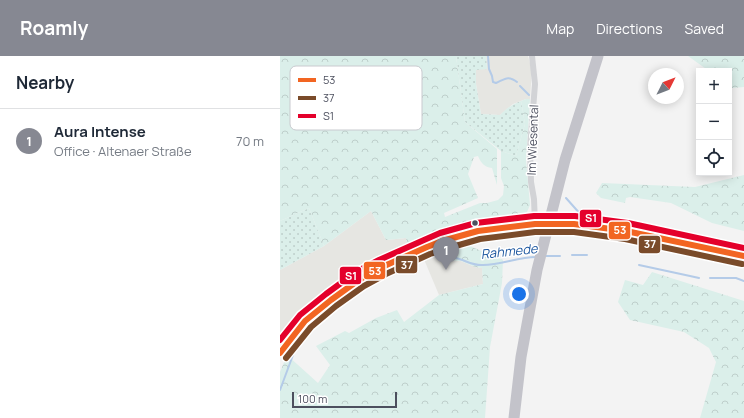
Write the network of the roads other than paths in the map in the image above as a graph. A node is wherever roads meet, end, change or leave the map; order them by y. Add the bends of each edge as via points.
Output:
1 (532, 56) edge
2 (591, 56) edge
3 (598, 56) edge
4 (535, 224) junction
5 (744, 256) edge
6 (280, 353) edge
7 (509, 418) edge
8 (514, 418) edge

1 - 4 street, Im Wiesental via 535,84 530,148
2 - 7 highway via 559,159 533,266
3 - 8 highway via 565,160 537,270
4 - 5 main road via 574,224 619,230
4 - 6 main road via 478,231 442,240 382,267 354,283 305,321

